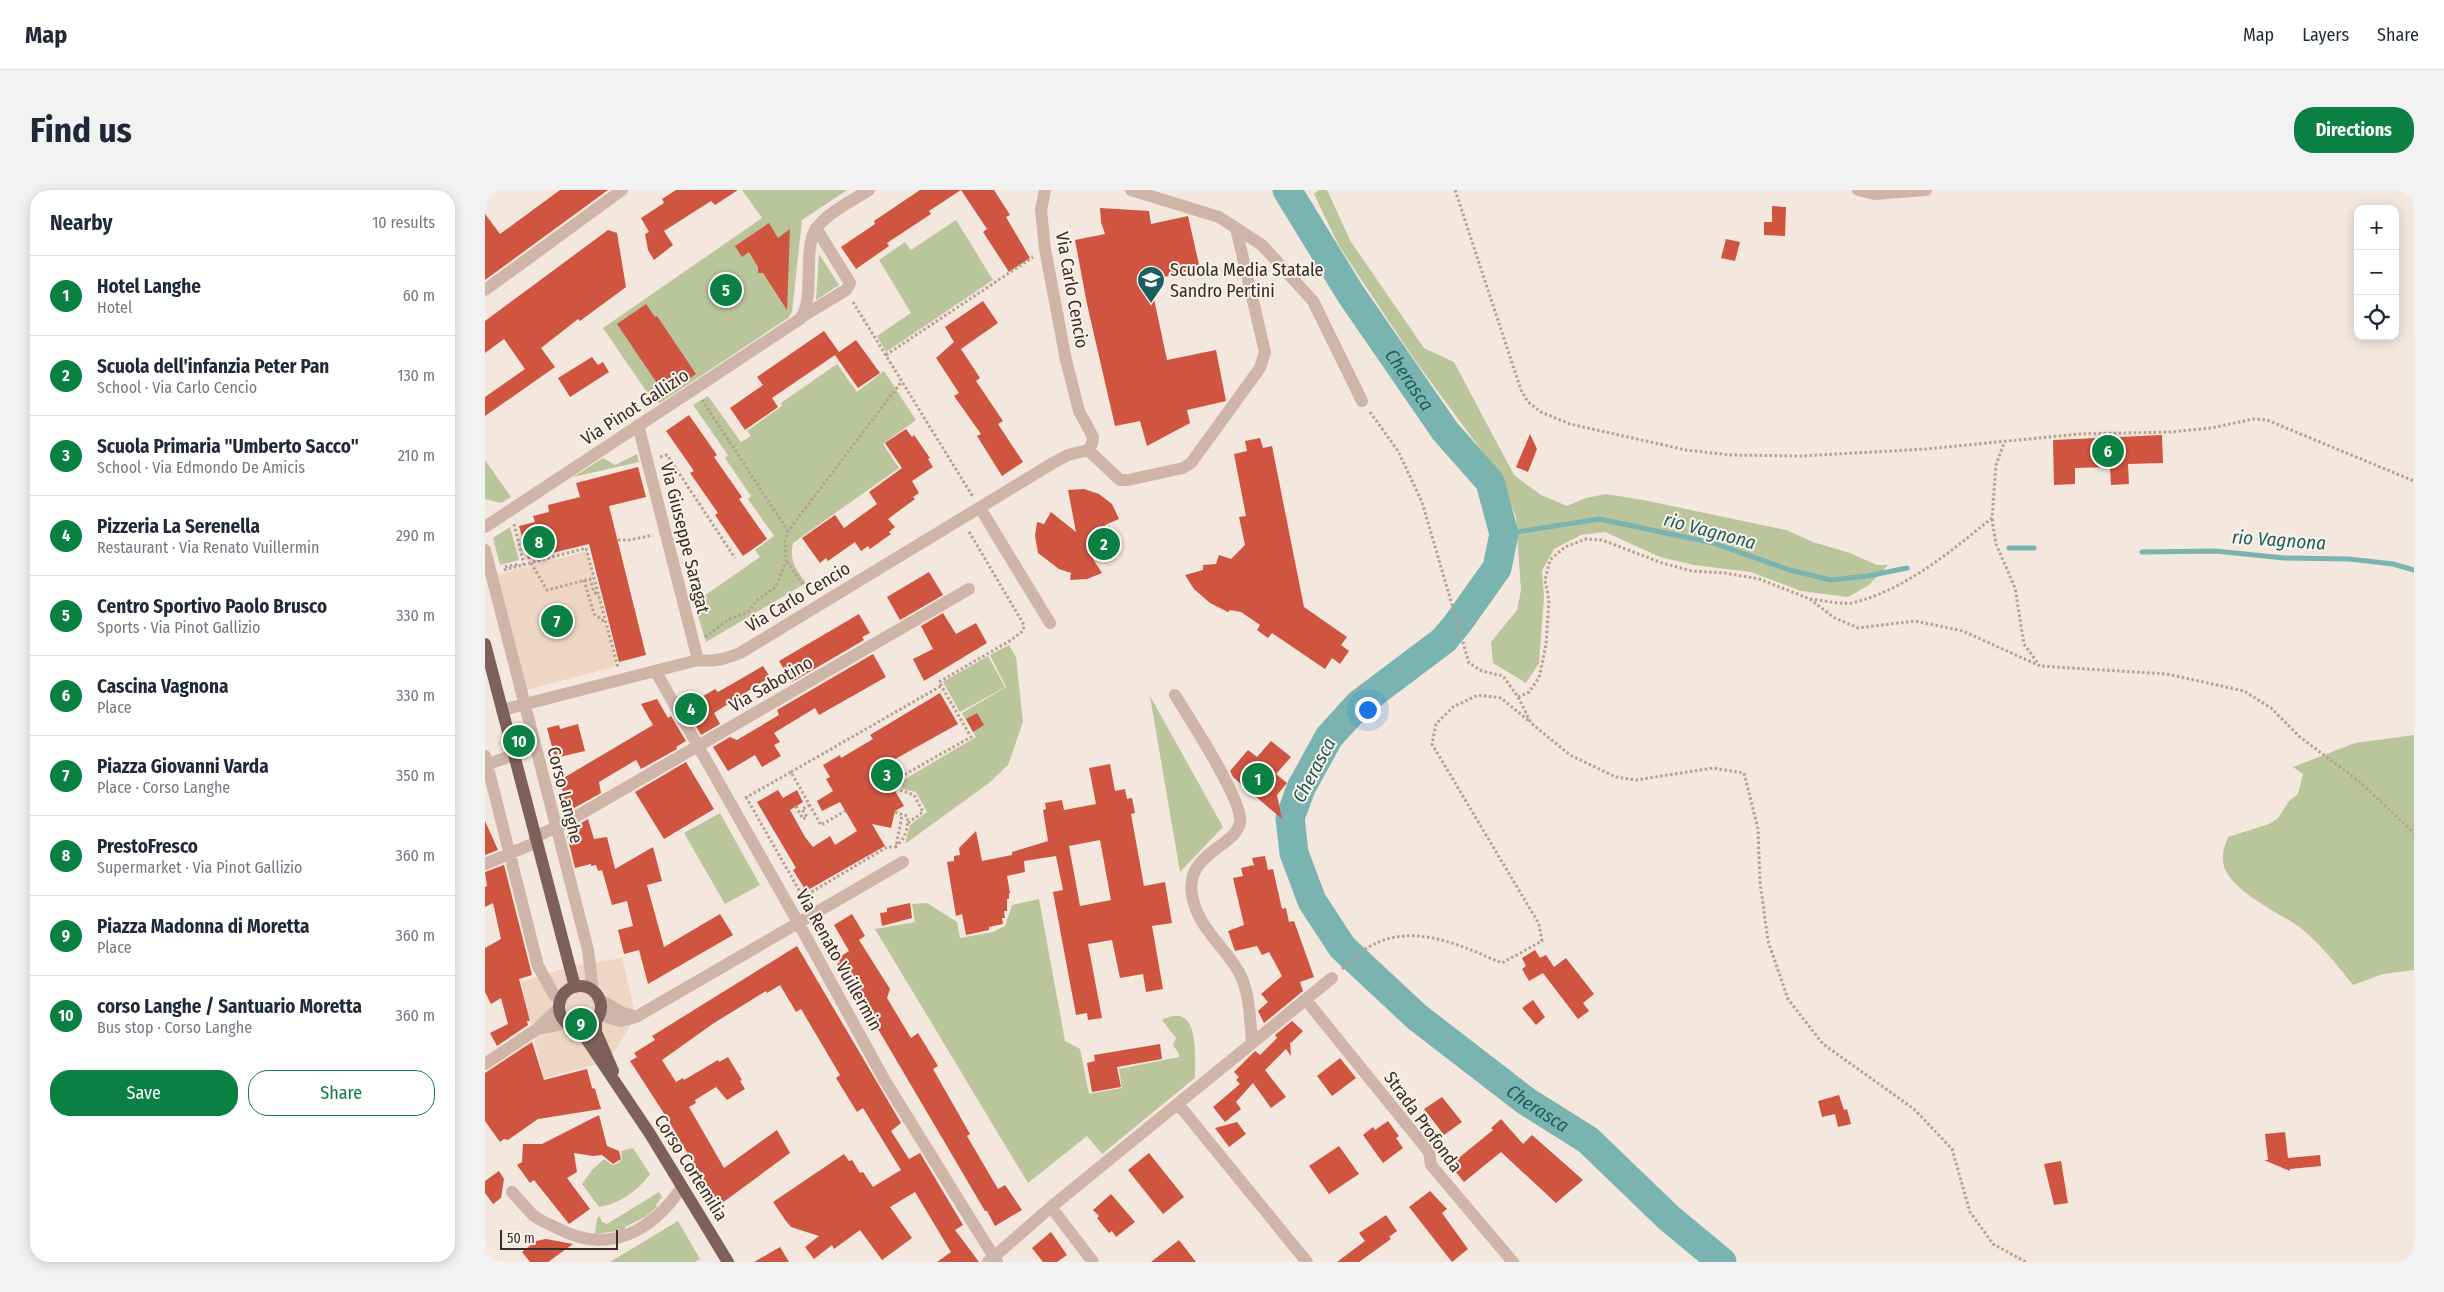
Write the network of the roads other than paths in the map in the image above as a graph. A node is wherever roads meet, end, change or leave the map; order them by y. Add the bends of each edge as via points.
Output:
1 (622, 190) edge
2 (869, 190) edge
3 (1045, 190) edge
4 (1131, 190) edge
5 (1858, 190) edge
6 (1926, 190) edge
7 (816, 228) junction
8 (1236, 228) junction
9 (485, 290) edge
10 (803, 316) junction
11 (1362, 401) road end
12 (639, 425) junction
13 (1088, 450) junction
14 (980, 508) junction
15 (485, 527) edge
16 (485, 550) edge
17 (969, 589) dead end
18 (1050, 623) dead end
19 (485, 644) edge
20 (698, 660) junction
21 (656, 672) junction
22 (1175, 695) dead end
23 (524, 703) junction
24 (502, 710) junction
25 (698, 747) junction
26 (514, 755) junction
27 (486, 762) edge
28 (555, 828) junction
29 (536, 840) junction
30 (510, 853) junction
31 (903, 862) dead end
32 (485, 864) edge
33 (799, 924) junction
34 (1332, 978) road end
35 (575, 987) junction
36 (595, 995) junction
37 (1306, 1000) junction
38 (560, 1003) junction
39 (635, 1017) junction
40 (597, 1018) junction
41 (567, 1024) junction
42 (579, 1028) junction
43 (537, 1029) junction
44 (1252, 1043) junction
45 (485, 1064) edge
46 (624, 1093) junction
47 (1178, 1104) junction
48 (682, 1187) junction
49 (512, 1192) dead end
50 (1051, 1207) junction
51 (993, 1260) edge
52 (728, 1262) edge
53 (1093, 1262) edge
54 (1307, 1262) edge
55 (1513, 1262) edge

1 - 9 street
2 - 7 street
3 - 13 street, Via Carlo Cencio via 1041,210 1045,249 1079,411 1093,437 1093,444
4 - 8 street via 1219,217
5 - 6 street via 1874,194
7 - 10 street via 812,235
7 - 10 street, Via Pinot Gallizio via 850,283 847,290
8 - 11 street via 1262,245 1313,301
8 - 13 street via 1265,352 1255,374 1191,463 1183,468 1120,480
10 - 12 street, Via Pinot Gallizio
12 - 15 street, Via Pinot Gallizio
12 - 20 street, Via Giuseppe Saragat
13 - 14 street, Via Carlo Cencio via 1068,455
14 - 18 street
14 - 20 street, Via Carlo Cencio via 740,653 713,662
16 - 23 street, Corso Langhe
17 - 25 street, Via Sabotino
19 - 24 main road
20 - 21 street, Via Carlo Cencio
21 - 23 street, Via Carlo Cencio
21 - 25 street, Via Renato Vuillermin
22 - 44 street via 1231,790 1240,816 1236,830 1200,863 1191,887 1201,920 1241,976
23 - 24 street, Via Carlo Cencio
23 - 28 street, Corso Langhe
24 - 26 main road
25 - 28 street, Via Sabotino
25 - 33 street, Via Renato Vuillermin
26 - 27 street
26 - 29 main road
27 - 30 street
28 - 29 street, Via Sabotino
28 - 36 street, Corso Langhe via 588,950
29 - 30 street, Via Sabotino
29 - 35 main road
30 - 32 street, Via Sabotino
30 - 38 street via 538,966
31 - 33 street
33 - 39 street
33 - 51 street, Via Renato Vuillermin via 885,1082
34 - 37 street
35 - 36 main road via 587,988
35 - 38 main road via 564,994
36 - 39 street via 623,1014
36 - 40 main road
37 - 44 street
37 - 55 street, Strada Profonda via 1429,1152 1431,1165
38 - 41 main road via 562,1019
38 - 43 street
39 - 40 street via 621,1021
40 - 42 main road
40 - 46 main road, Corso Cortemilia via 596,1032
41 - 42 main road
41 - 43 street
42 - 46 main road, Corso Cortemilia
43 - 45 street
44 - 47 street
46 - 48 main road, Corso Cortemilia
47 - 50 street
47 - 54 street
48 - 49 street via 667,1208 646,1226 619,1238 594,1240 567,1234 535,1216
48 - 52 main road, Corso Cortemilia
50 - 51 street
50 - 53 street

